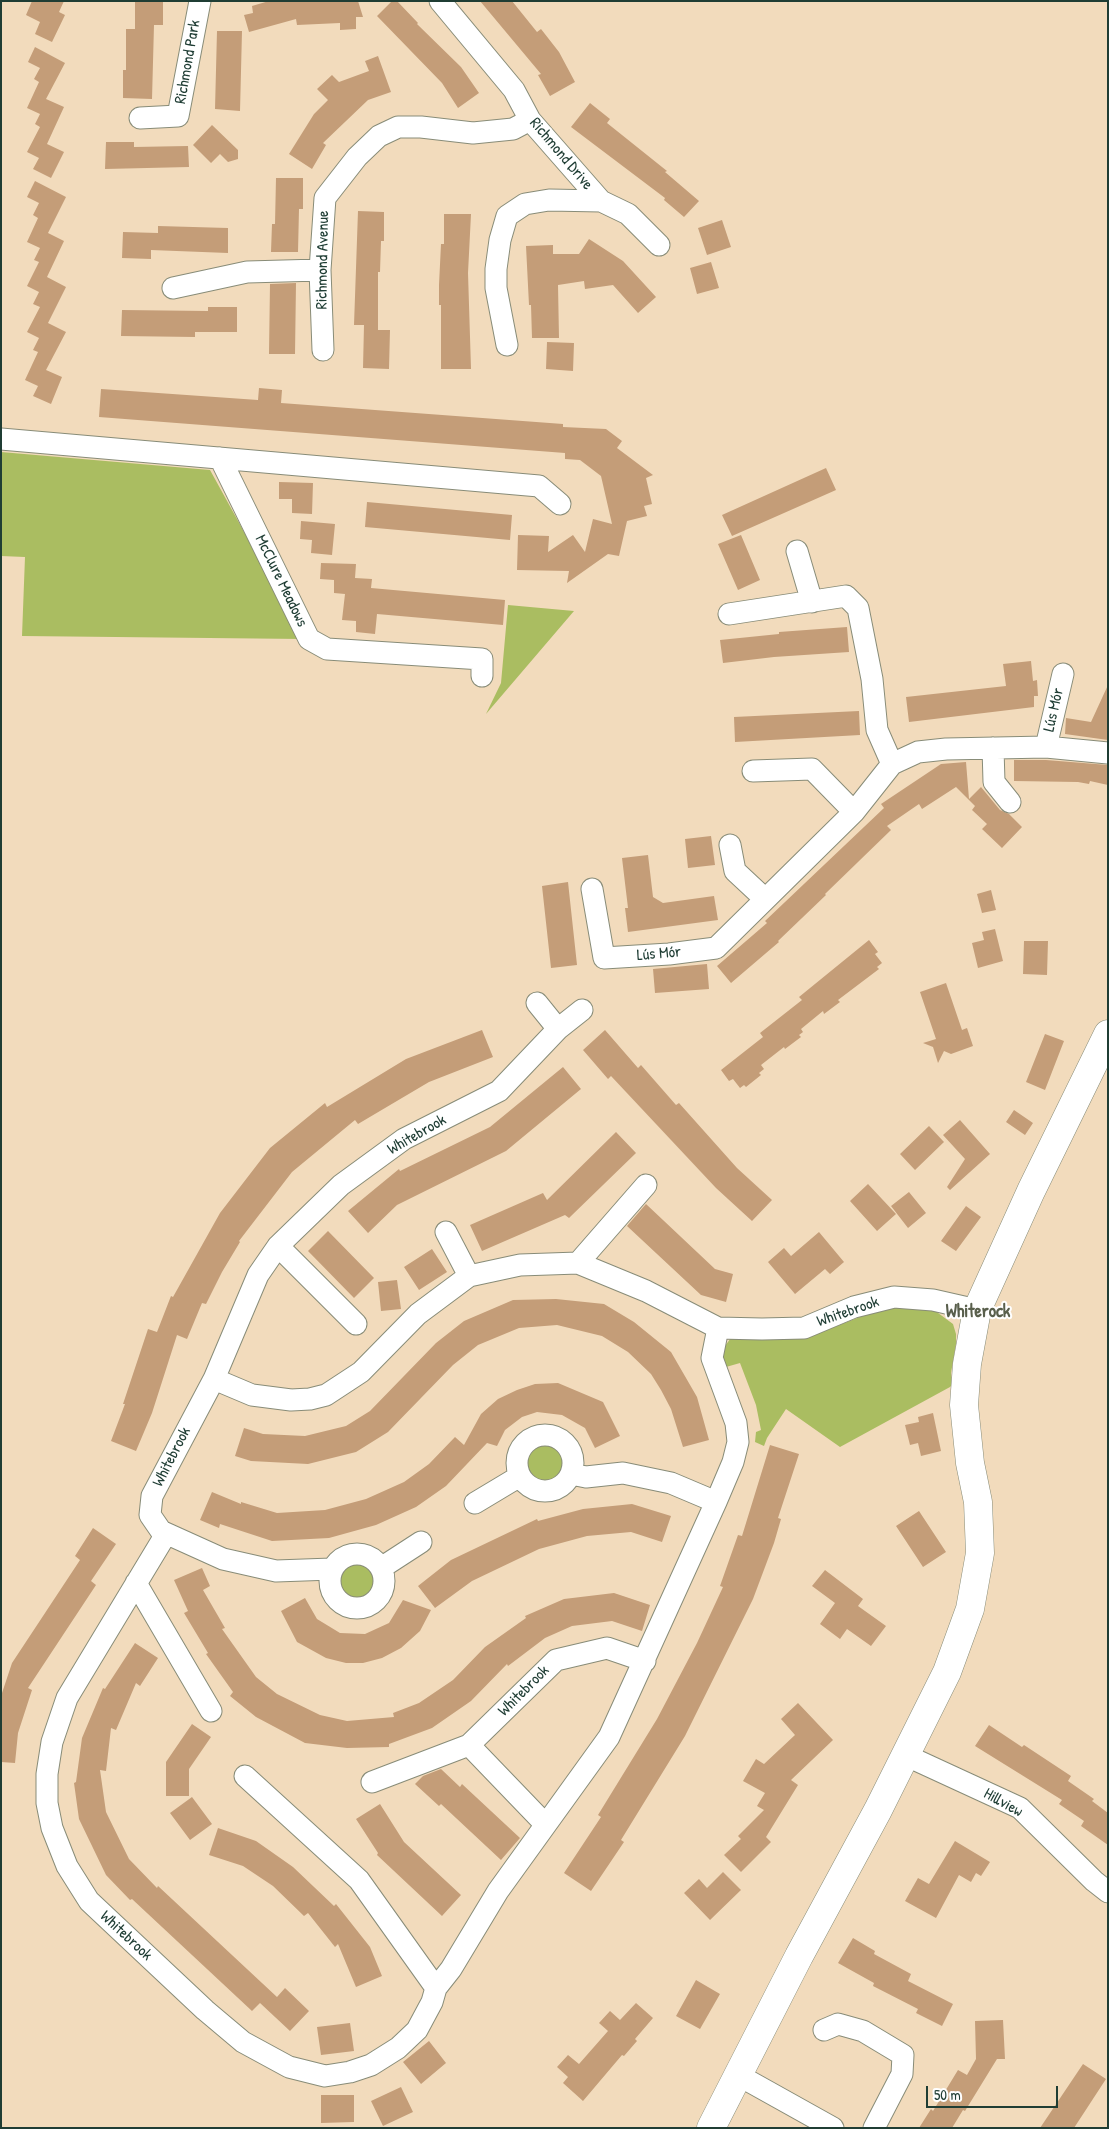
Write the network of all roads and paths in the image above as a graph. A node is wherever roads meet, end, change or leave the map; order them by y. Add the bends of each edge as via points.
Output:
1 (200, 1) edge
2 (440, 1) edge
3 (140, 118) dead end
4 (530, 120) junction
5 (601, 201) junction
6 (659, 246) dead end
7 (320, 270) junction
8 (173, 288) dead end
9 (507, 345) dead end
10 (323, 350) dead end
11 (1, 439) edge
12 (220, 458) junction
13 (560, 504) dead end
14 (797, 551) dead end
15 (812, 602) junction
16 (729, 614) dead end
17 (1063, 674) dead end
18 (482, 676) dead end
19 (1046, 747) junction
20 (993, 748) junction
21 (1108, 753) edge
22 (892, 764) junction
23 (753, 770) dead end
24 (1010, 802) dead end
25 (854, 812) junction
26 (730, 845) dead end
27 (592, 889) dead end
28 (765, 899) junction
29 (537, 1003) dead end
30 (582, 1010) dead end
31 (558, 1029) junction
32 (1108, 1034) edge
33 (646, 1185) dead end
34 (446, 1232) dead end
35 (278, 1246) junction
36 (578, 1263) junction
37 (469, 1276) junction
38 (977, 1310) junction
39 (356, 1324) dead end
40 (718, 1328) junction
41 (214, 1379) junction
42 (571, 1474) junction
43 (520, 1476) junction
44 (716, 1502) junction
45 (475, 1503) dead end
46 (166, 1534) junction
47 (421, 1542) dead end
48 (381, 1568) junction
49 (332, 1569) junction
50 (136, 1583) junction
51 (645, 1661) junction
52 (211, 1711) dead end
53 (469, 1745) junction
54 (905, 1755) junction
55 (246, 1776) dead end
56 (372, 1782) dead end
57 (545, 1824) junction
58 (1108, 1892) edge
59 (436, 1988) junction
60 (824, 2030) dead end
61 (738, 2075) junction
62 (711, 2128) edge
63 (832, 2128) edge
64 (874, 2128) edge

1 - 3 street, Richmond Park via 178,116
2 - 4 street, Richmond Drive via 514,90
4 - 5 street, Richmond Drive
4 - 7 street, Richmond Avenue via 513,129 473,133 421,126 398,127 379,136 357,157 325,198
5 - 6 street, Richmond Drive via 628,214
5 - 9 street via 549,200 525,204 507,216 500,240 496,288
7 - 8 street via 247,272
7 - 10 street, Richmond Avenue
11 - 12 street
12 - 13 street via 539,486
12 - 18 street, McClure Meadows via 309,638 326,649 482,659
14 - 15 street
15 - 16 street
15 - 22 street via 846,596 858,608 878,730
17 - 19 street, Lús Mór
19 - 20 street, Lús Mór
19 - 21 street, Lús Mór
20 - 22 street, Lús Mór via 918,752
20 - 24 street via 994,782
22 - 25 street, Lús Mór
23 - 25 street via 812,769
25 - 28 street, Lús Mór
26 - 28 street via 735,872
27 - 28 street, Lús Mór via 604,958 716,948
29 - 31 street
30 - 31 street, Whitebrook
31 - 35 street, Whitebrook via 499,1091 404,1139 341,1185
32 - 38 street
33 - 36 street
34 - 37 street
35 - 39 street
35 - 41 street, Whitebrook via 258,1275
36 - 37 street, Whitebrook via 520,1265
36 - 40 street, Whitebrook via 646,1291
37 - 41 street, Whitebrook via 418,1314 361,1372 326,1395 291,1400 252,1395
38 - 40 street, Whitebrook via 933,1300 894,1297 854,1307 804,1328
38 - 54 street via 967,1364 964,1405 978,1502 980,1553 970,1609 947,1672
40 - 44 street, Whitebrook via 712,1358 736,1422 738,1442
41 - 46 street, Whitebrook via 152,1496 150,1515 161,1532
42 - 43 street via 559,1487 550,1491 533,1488
42 - 43 street via 572,1456 568,1447 553,1436 544,1435 526,1442 520,1449 517,1467
42 - 44 street via 586,1477 623,1473 671,1484
43 - 45 street
44 - 51 street, Whitebrook
46 - 49 street, Whitebrook via 223,1559 276,1571
46 - 50 street, Whitebrook
47 - 48 street
48 - 49 street via 369,1556 352,1554 336,1562
48 - 49 street via 384,1586 380,1594 374,1602 357,1608 340,1602 334,1596 329,1578
50 - 52 street
50 - 59 street, Whitebrook via 67,1698 52,1742 47,1774 47,1803 52,1828 67,1866 89,1901 243,2042 289,2067 325,2076 371,2065 398,2048 417,2030
51 - 53 street, Whitebrook via 607,1648 556,1660
51 - 57 street, Whitebrook via 609,1737
53 - 56 street, Whitebrook
53 - 57 street
54 - 58 street, Hillview via 1020,1808
54 - 61 street
55 - 59 street via 359,1880
57 - 59 street, Whitebrook
60 - 64 street via 838,2024 864,2031 903,2055 902,2074
61 - 62 street
61 - 63 street

